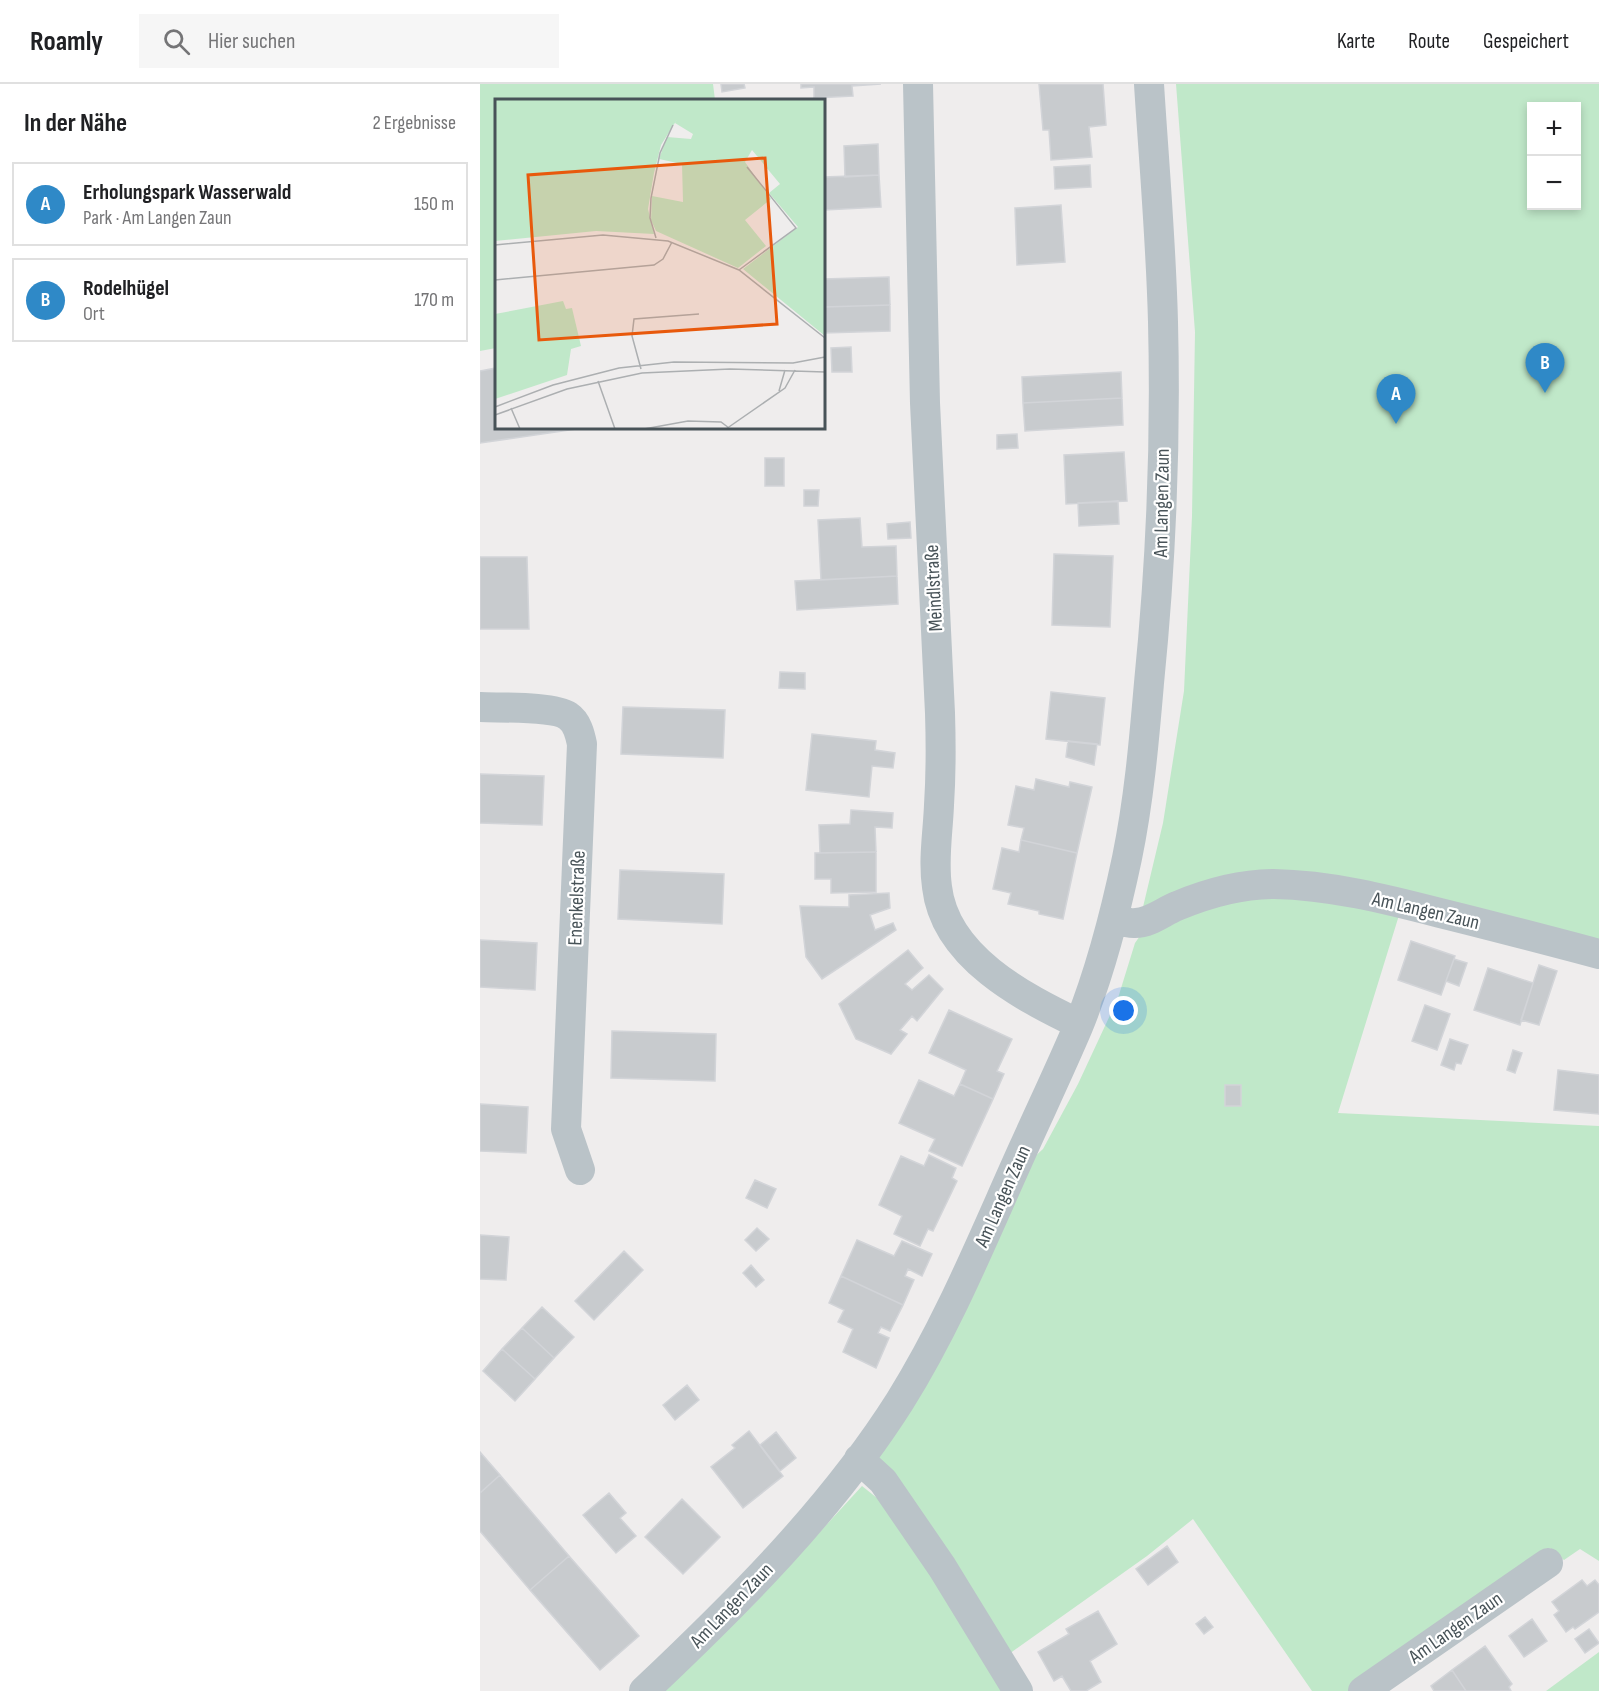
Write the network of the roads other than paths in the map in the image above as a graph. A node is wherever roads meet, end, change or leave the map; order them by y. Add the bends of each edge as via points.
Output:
1 (918, 84) edge
2 (1149, 84) edge
3 (480, 707) edge
4 (1113, 918) junction
5 (1599, 954) edge
6 (1079, 1024) junction
7 (580, 1170) dead end
8 (867, 1466) junction
9 (1548, 1563) dead end
10 (644, 1691) edge
11 (1018, 1691) edge
12 (1363, 1691) edge

1 - 6 street, Meindlstraße via 926,426 940,713 937,888 953,931 971,954 1017,991
2 - 4 street, Am Langen Zaun via 1163,322 1160,558 1140,774
3 - 7 street, Enenkelstraße via 555,711 568,716 579,728 582,744 566,1129
4 - 5 street, Am Langen Zaun via 1133,924 1144,922 1184,903 1232,888 1300,886 1394,902
4 - 6 street, Am Langen Zaun
6 - 8 street, Am Langen Zaun via 938,1333
8 - 10 street, Am Langen Zaun
8 - 11 street via 942,1567
9 - 12 street, Am Langen Zaun

